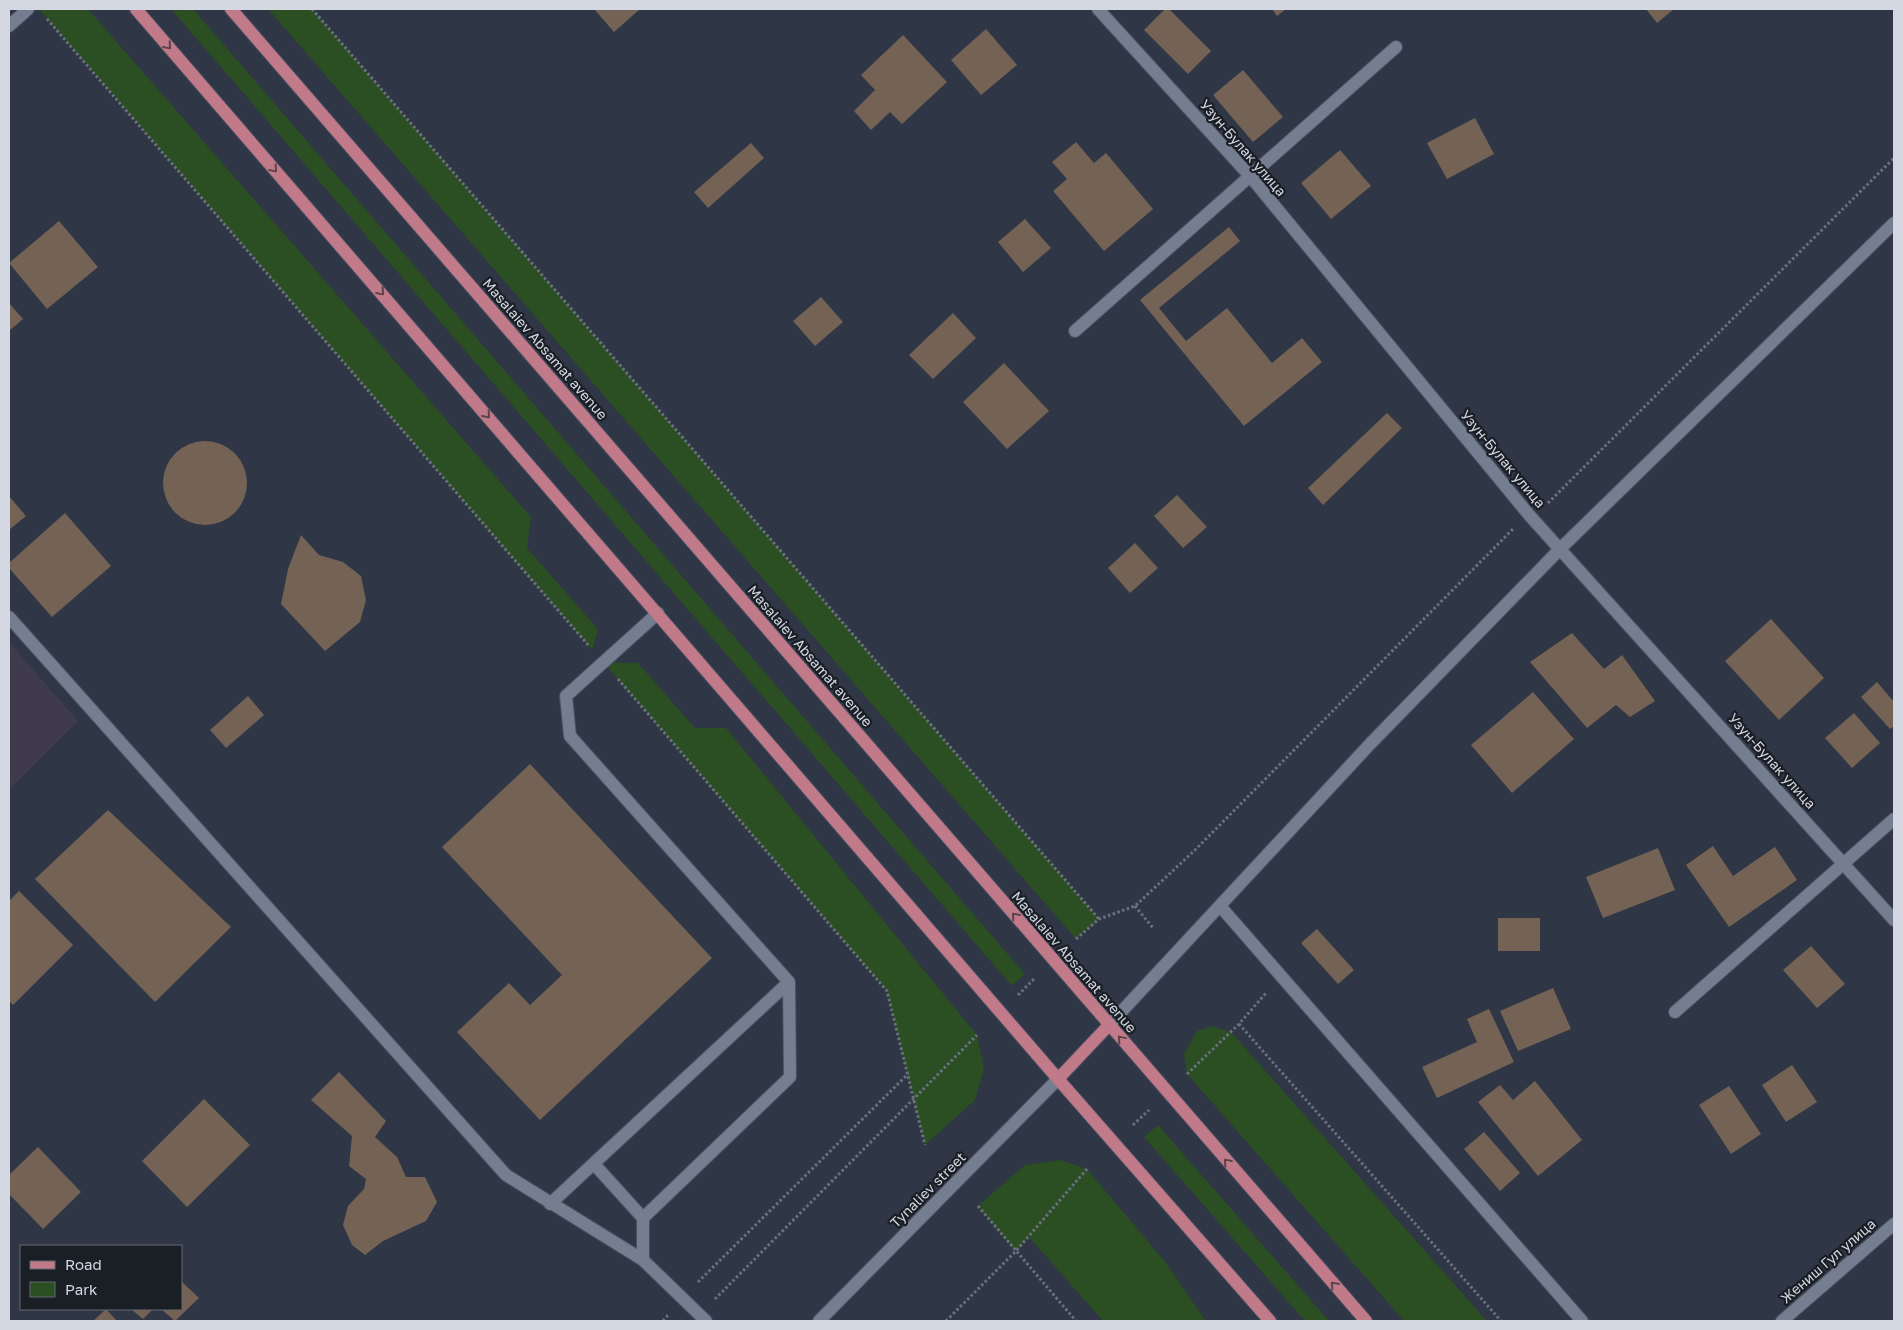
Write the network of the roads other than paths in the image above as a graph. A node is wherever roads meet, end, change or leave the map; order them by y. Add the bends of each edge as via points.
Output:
1 (28, 9) edge
2 (136, 9) edge
3 (231, 9) edge
4 (1098, 9) edge
5 (9, 26) edge
6 (1396, 47) dead end
7 (1250, 176) junction
8 (1894, 223) edge
9 (1075, 330) dead end
10 (1561, 548) junction
11 (658, 613) junction
12 (9, 617) edge
13 (1894, 818) edge
14 (1844, 864) junction
15 (1220, 906) junction
16 (1894, 920) edge
17 (788, 982) junction
18 (1675, 1012) dead end
19 (1109, 1024) junction
20 (1058, 1079) junction
21 (594, 1164) junction
22 (550, 1204) junction
23 (643, 1218) junction
24 (1894, 1224) edge
25 (643, 1260) junction
26 (703, 1318) edge
27 (819, 1321) edge
28 (1270, 1321) edge
29 (1366, 1321) edge
30 (1582, 1321) edge
31 (1782, 1321) edge

1 - 5 street
2 -> 11 main road
19 -> 3 main road, Masalaiev Absamat avenue
4 - 7 street, Узун-Булак улица
6 - 7 street
7 - 9 street
7 - 10 street, Узун-Булак улица via 1530,516
8 - 10 street
10 - 14 street, Узун-Булак улица
10 - 15 street via 1370,742
11 - 17 street via 566,696 570,736
11 - 20 main road
12 - 22 street via 506,1175
13 - 14 street
14 - 16 street, Узун-Булак улица
14 - 18 street
15 - 19 street
15 - 30 street
17 - 21 street
17 - 23 street via 790,1077
19 - 20 main road
29 -> 19 main road, Masalaiev Absamat avenue
20 - 27 street, Tynaliev street
20 - 28 main road
21 - 22 street
21 - 23 street
22 - 25 street
23 - 25 street
24 - 31 street, Жениш Гул улица
25 - 26 street

